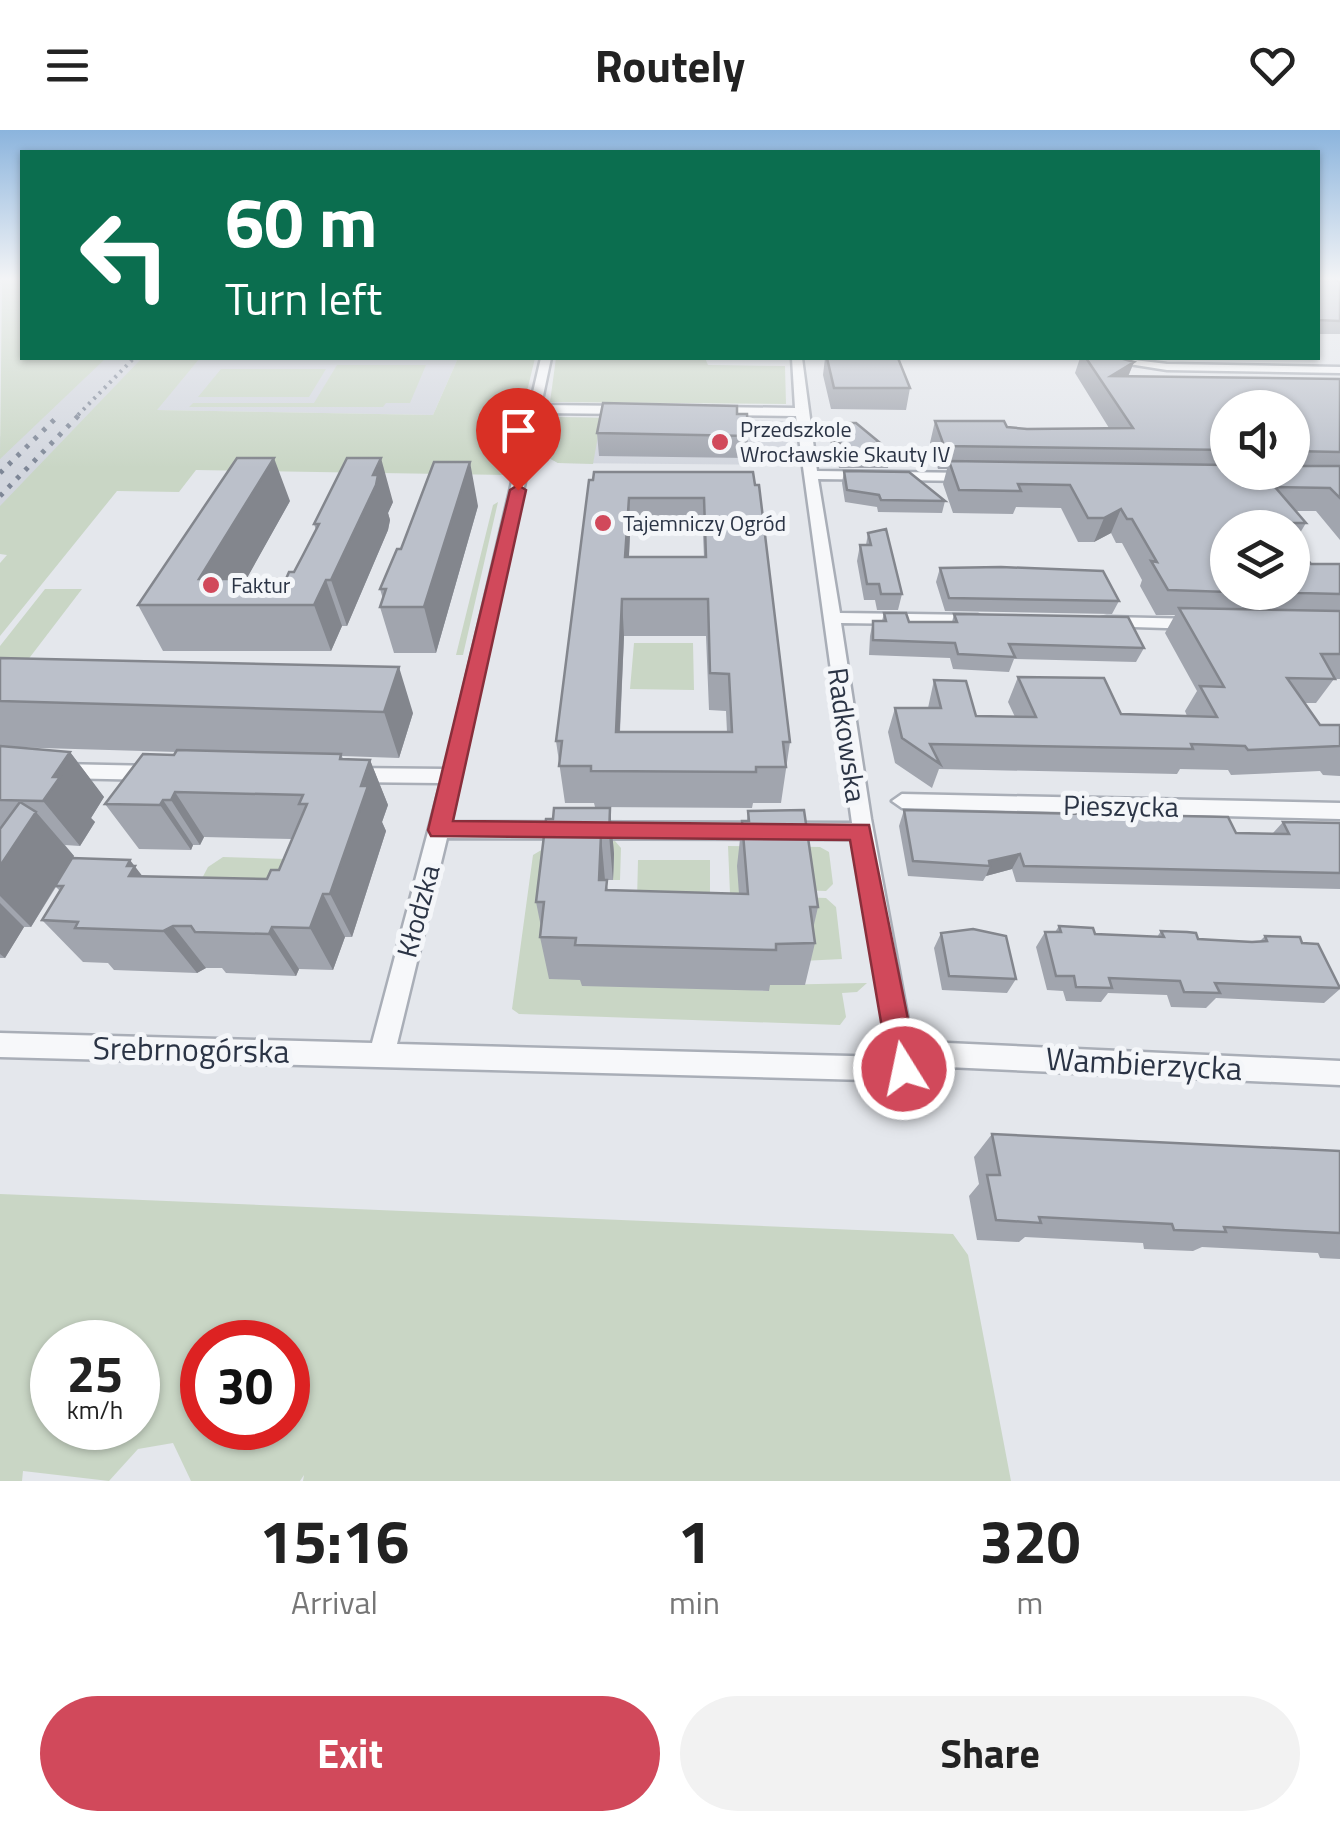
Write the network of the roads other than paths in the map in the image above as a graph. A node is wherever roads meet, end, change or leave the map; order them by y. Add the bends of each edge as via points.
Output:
1 (546, 360) edge
2 (797, 360) edge
3 (1126, 360) edge
4 (1340, 370) edge
5 (535, 409) junction
6 (648, 410) edge
7 (687, 411) edge
8 (800, 412) junction
9 (812, 474) junction
10 (984, 478) edge
11 (832, 618) junction
12 (1001, 620) edge
13 (1090, 622) edge
14 (1223, 624) edge
15 (39, 770) edge
16 (175, 773) edge
17 (334, 774) edge
18 (452, 776) junction
19 (902, 801) dead end
20 (1340, 811) edge
21 (439, 830) junction
22 (860, 831) junction
23 (0, 1045) edge
24 (382, 1054) junction
25 (947, 1056) dead end
26 (1340, 1074) edge

1 - 5 street, Kłodzka
2 - 8 street, Radkowska
3 - 4 street via 1167,368
5 - 6 street
5 - 18 street, Kłodzka
7 - 8 street
8 - 9 street, Radkowska
9 - 10 street
9 - 11 street, Radkowska
11 - 12 street
11 - 22 street, Radkowska
13 - 14 street
15 - 16 street
17 - 18 street
18 - 21 street, Kłodzka
19 - 20 street, Pieszycka
21 - 22 street
21 - 24 street, Kłodzka
22 - 24 street, Radkowska via 904,1069
23 - 24 street, Srebrnogórska
25 - 26 street, Wambierzycka

